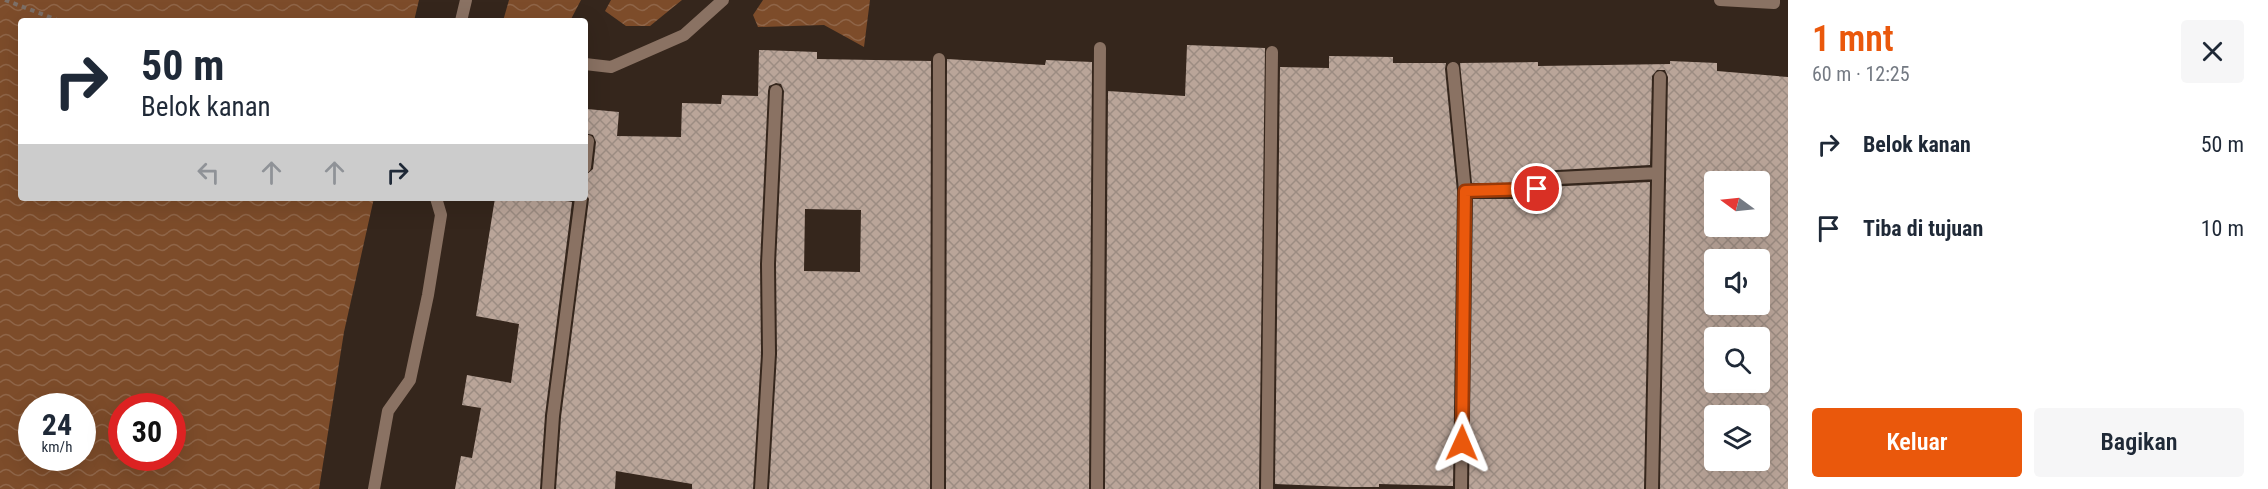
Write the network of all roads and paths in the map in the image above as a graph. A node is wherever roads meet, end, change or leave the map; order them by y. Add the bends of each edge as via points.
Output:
1 (5, 0) edge
2 (466, 0) edge
3 (723, 0) edge
4 (1720, 0) edge
5 (1774, 0) edge
6 (52, 18) edge
7 (463, 18) edge
8 (1100, 48) dead end
9 (1272, 52) dead end
10 (939, 59) dead end
11 (588, 64) edge
12 (1453, 68) dead end
13 (1660, 77) dead end
14 (776, 91) dead end
15 (1658, 173) junction
16 (1465, 191) junction
17 (437, 201) edge
18 (581, 201) edge
19 (374, 489) edge
20 (548, 489) edge
21 (761, 489) edge
22 (938, 489) edge
23 (1097, 489) edge
24 (1268, 489) edge
25 (1461, 489) edge
26 (1652, 489) edge

1 - 6 path
2 - 7 street
3 - 11 street via 684,35 611,67
4 - 5 street
8 - 23 street
9 - 24 street
10 - 22 street
12 - 16 street
13 - 15 street
14 - 21 street
15 - 16 street via 1538,179 1535,191
15 - 26 street
16 - 25 street
17 - 19 street via 441,215 417,349 410,380 388,411
18 - 20 street via 553,416

